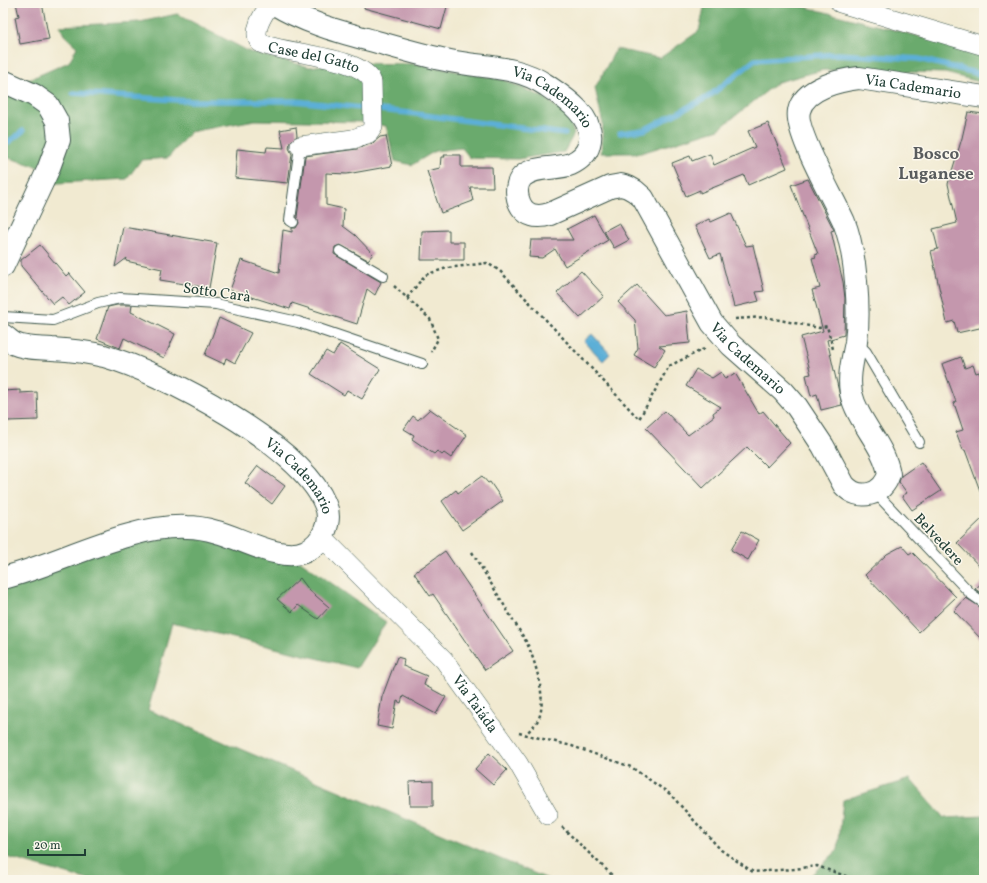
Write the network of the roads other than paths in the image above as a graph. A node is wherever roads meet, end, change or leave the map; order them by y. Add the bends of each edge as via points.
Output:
1 (840, 3) edge
2 (280, 5) edge
3 (984, 46) edge
4 (3, 81) edge
5 (984, 97) edge
6 (300, 146) joint
7 (293, 222) dead end
8 (340, 251) dead end
9 (3, 266) edge
10 (383, 276) road end
11 (3, 317) edge
12 (3, 335) edge
13 (856, 342) junction
14 (422, 364) road end
15 (919, 442) dead end
16 (875, 492) junction
17 (322, 537) junction
18 (3, 578) edge
19 (984, 603) edge
20 (548, 815) road end

1 - 3 street
2 - 6 street, Case del Gatto via 259,22 257,36 260,43 342,61 364,73 372,82 373,122 369,133 362,137
2 - 16 street, Via Cademario via 323,27 432,57 519,72 556,92 588,126 588,149 578,160 563,166 536,170 522,177 517,193 524,211 532,215 550,214 620,185 635,191 649,207 711,320 731,345 783,391 797,407 849,490 861,495
4 - 9 street via 34,94 48,105 57,120 59,140 48,170
5 - 13 street, Via Cademario via 859,78 842,80 816,90 799,110 798,122 806,145 844,223 856,281
6 - 7 lane, Case del Gatto via 290,220
8 - 10 lane
11 - 14 lane, Sotto Carà via 53,320 98,302 120,298 216,304 298,322
12 - 17 street, Via Cademario via 14,344 103,356 147,371 257,432 295,465 322,497 328,518
13 - 15 lane via 866,352
13 - 16 street, Via Cademario via 851,363 851,392 882,451 889,474 887,482
16 - 19 lane, Belvedere via 971,594
17 - 18 street, Via Cademario via 306,551 286,554 216,532 192,527 172,527 116,540
17 - 20 street, Via Taiáda via 444,660 518,763

